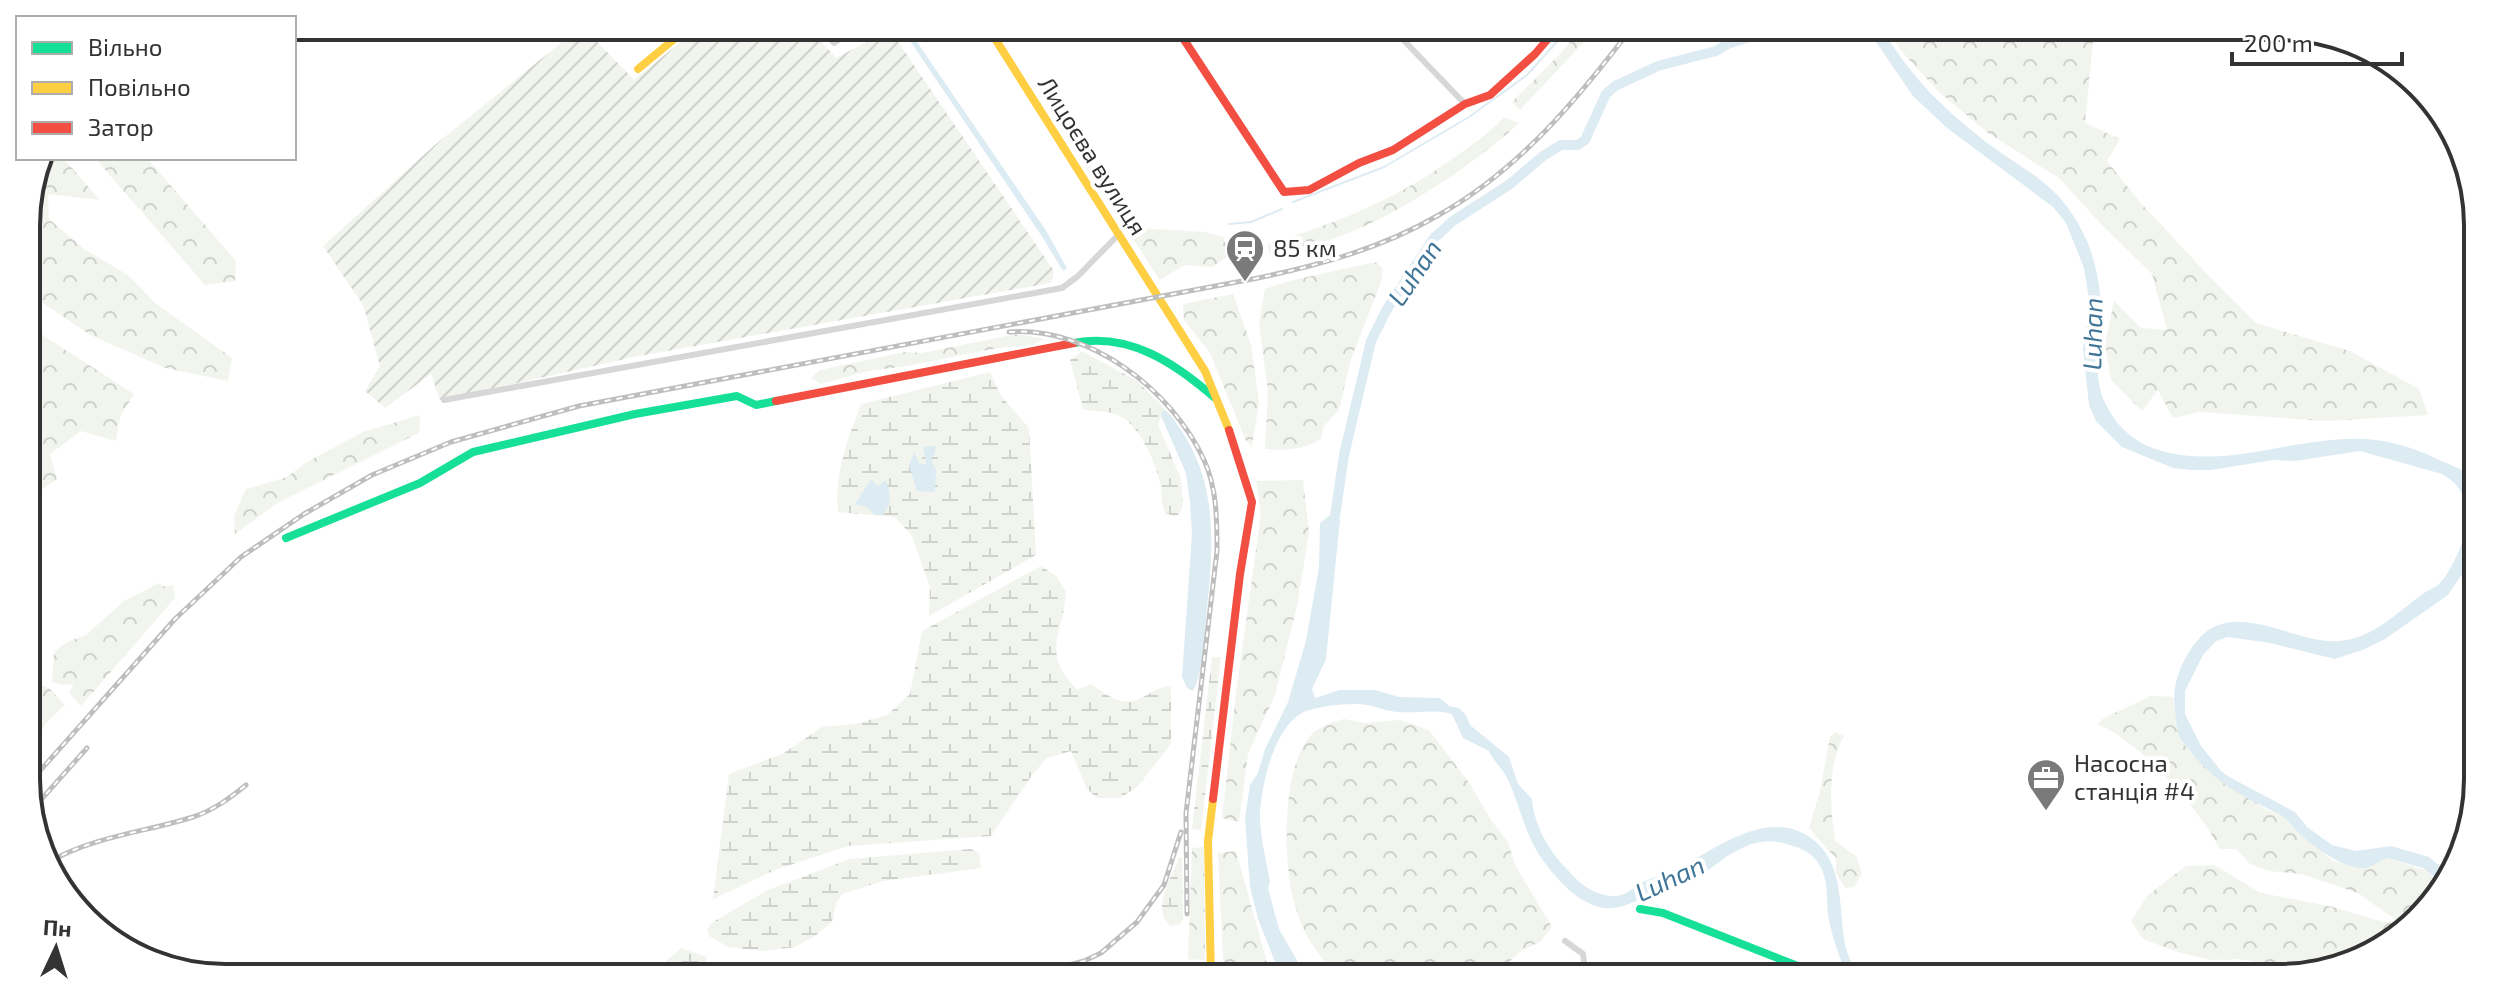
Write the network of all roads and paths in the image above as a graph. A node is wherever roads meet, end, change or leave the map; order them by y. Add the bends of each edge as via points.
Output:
1 (673, 40) edge
2 (996, 40) edge
3 (1184, 40) edge
4 (1403, 40) edge
5 (1547, 40) edge
6 (638, 69) dead end
7 (1465, 104) junction
8 (1119, 234) junction
9 (444, 400) dead end
10 (1218, 402) junction
11 (286, 538) dead end
12 (1640, 909) dead end
13 (1565, 941) dead end
14 (1211, 964) edge
15 (1584, 964) edge
16 (1793, 964) edge

1 - 6 street
2 - 8 street, Лицоєва вулиця
3 - 7 street via 1284,192 1309,190 1393,150
4 - 7 street
5 - 7 street via 1490,95
8 - 9 street via 1062,288
8 - 10 street, Лицоєва вулиця via 1205,371
10 - 11 street via 1185,371 1154,354 1119,341 1094,339 756,405 737,396 535,436 473,452 420,483
10 - 14 street, Лицоєва вулиця via 1252,502 1208,841
12 - 16 street via 1663,913
13 - 15 street via 1583,954

